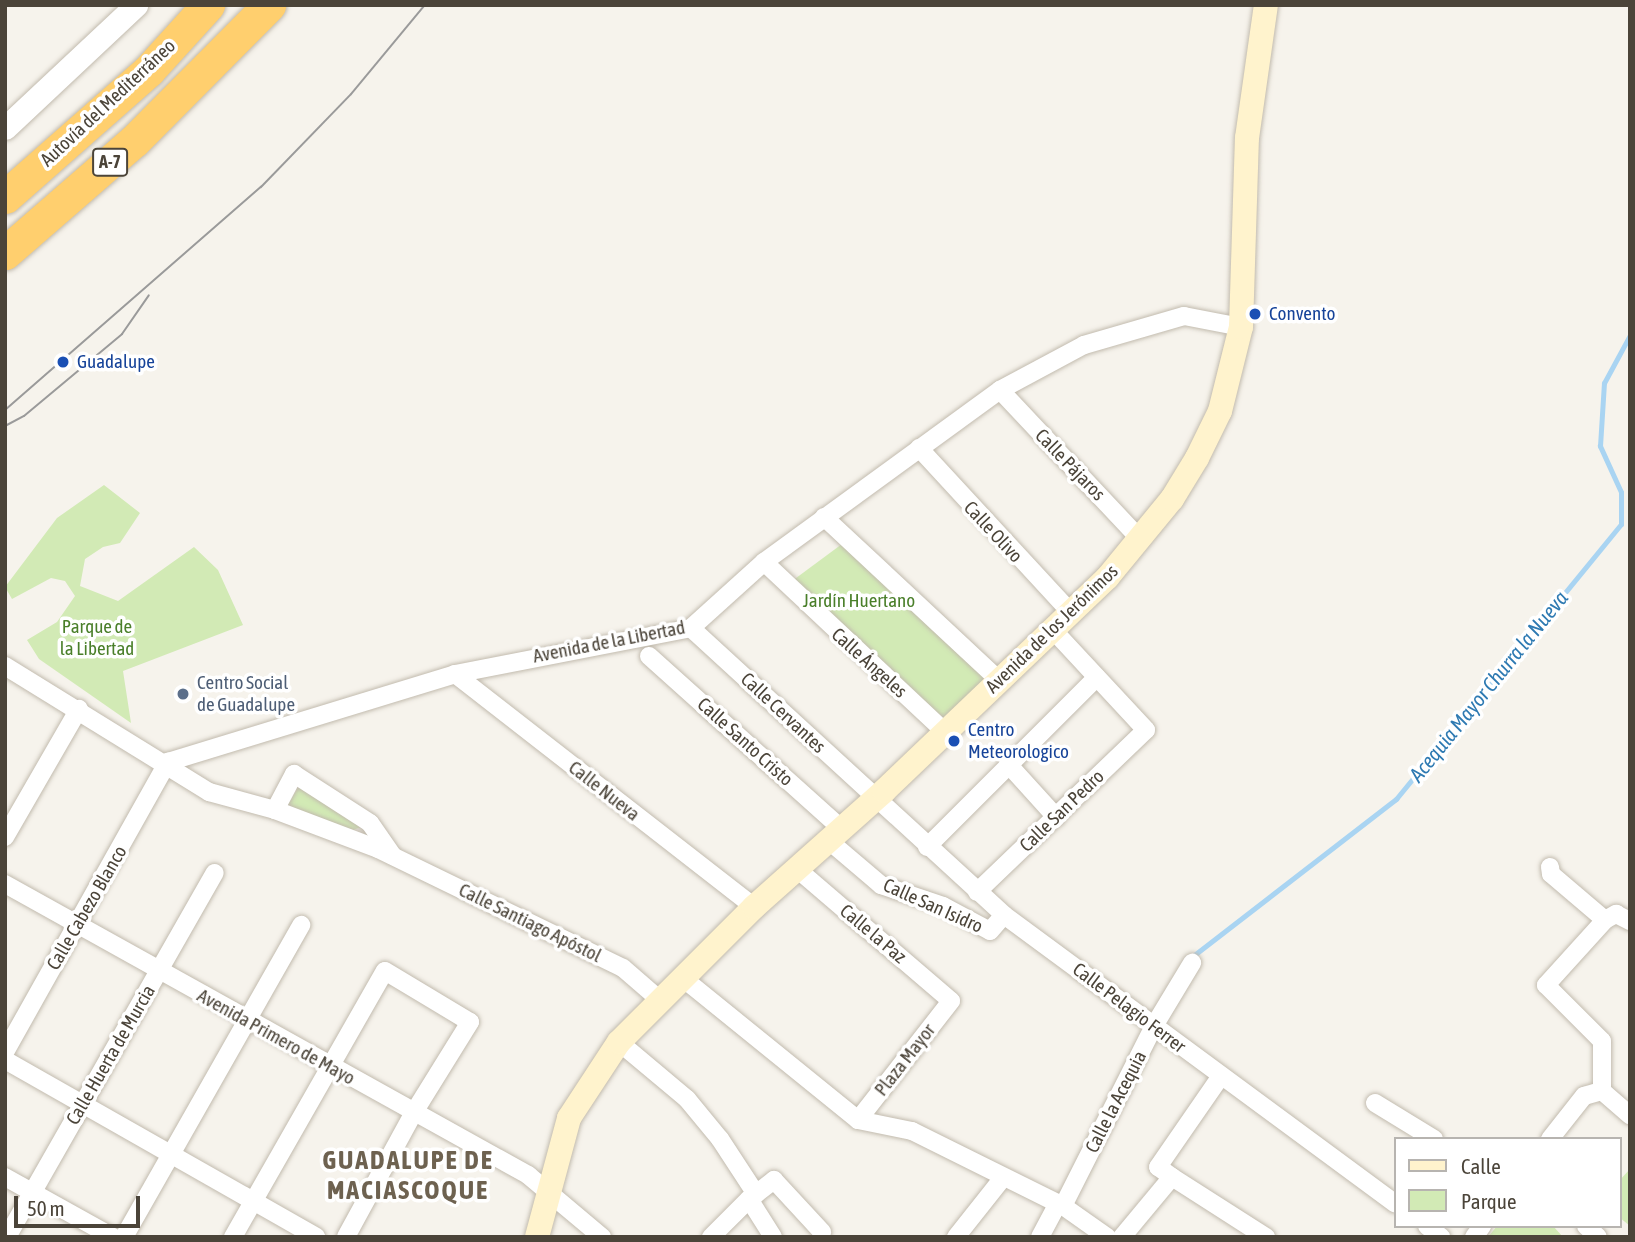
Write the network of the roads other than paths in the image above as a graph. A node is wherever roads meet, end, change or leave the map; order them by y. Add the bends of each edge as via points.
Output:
1 (136, 5) edge
2 (210, 5) edge
3 (269, 5) edge
4 (1266, 5) edge
5 (5, 128) edge
6 (5, 197) edge
7 (5, 253) edge
8 (1241, 327) junction
9 (1000, 390) junction
10 (919, 448) junction
11 (824, 517) junction
12 (1142, 540) junction
13 (764, 562) junction
14 (1062, 622) junction
15 (691, 628) junction
16 (649, 656) dead end
17 (5, 666) edge
18 (455, 674) junction
19 (1097, 677) junction
20 (999, 680) junction
21 (79, 709) junction
22 (1146, 730) joint
23 (945, 732) junction
24 (167, 762) junction
25 (1007, 764) junction
26 (875, 799) junction
27 (275, 810) junction
28 (1056, 817) junction
29 (834, 834) junction
30 (5, 837) edge
31 (926, 847) junction
32 (394, 857) junction
33 (1550, 867) dead end
34 (796, 868) junction
35 (215, 873) dead end
36 (5, 884) edge
37 (977, 892) junction
38 (754, 907) junction
39 (1004, 915) junction
40 (1605, 920) junction
41 (1630, 921) edge
42 (78, 925) junction
43 (301, 925) dead end
44 (1192, 963) dead end
45 (159, 971) junction
46 (684, 979) junction
47 (660, 1000) junction
48 (951, 1001) joint
49 (248, 1021) junction
50 (1154, 1026) junction
51 (619, 1041) junction
52 (5, 1052) edge
53 (5, 1060) edge
54 (330, 1067) junction
55 (1221, 1076) junction
56 (1602, 1091) junction
57 (1376, 1103) dead end
58 (83, 1104) junction
59 (413, 1114) junction
60 (1630, 1115) edge
61 (858, 1120) junction
62 (1431, 1137) edge
63 (1552, 1137) edge
64 (172, 1154) junction
65 (5, 1177) edge
66 (1172, 1177) junction
67 (1002, 1179) junction
68 (547, 1188) junction
69 (33, 1192) junction
70 (752, 1196) junction
71 (253, 1201) junction
72 (1394, 1202) edge
73 (1060, 1205) junction
74 (822, 1232) dead end
75 (7, 1237) edge
76 (113, 1237) edge
77 (124, 1237) edge
78 (233, 1237) edge
79 (316, 1237) edge
80 (346, 1237) edge
81 (537, 1237) edge
82 (602, 1237) edge
83 (711, 1237) edge
84 (773, 1237) edge
85 (956, 1237) edge
86 (1040, 1237) edge
87 (1107, 1237) edge
88 (1122, 1237) edge
89 (1266, 1237) edge

1 - 5 street
2 - 6 highway, Autovía del Mediterráneo / A-7 via 149,70
3 - 7 highway, A-7 via 144,132
4 - 8 main road, Avenida de los Jerónimos via 1247,138
8 - 9 street, Avenida de la Libertad via 1184,316 1084,345
8 - 12 main road, Avenida de los Jerónimos via 1220,411 1197,458
9 - 10 street, Avenida de la Libertad
9 - 12 street, Calle Pájaros
10 - 11 street, Avenida de la Libertad
10 - 14 street, Calle Olivo
11 - 13 street, Avenida de la Libertad
11 - 20 street
12 - 14 main road, Avenida de los Jerónimos
13 - 15 street, Avenida de la Libertad
13 - 23 street, Calle Ángeles
14 - 19 street, Calle Olivo
14 - 20 main road, Avenida de los Jerónimos
15 - 18 street, Avenida de la Libertad
15 - 26 street, Calle Cervantes
16 - 29 street, Calle Santo Cristo
17 - 21 street
18 - 24 street, Avenida de la Libertad
18 - 38 street, Calle Nueva
19 - 22 street, Calle Olivo
19 - 25 street
20 - 23 main road, Avenida de los Jerónimos
21 - 24 street
21 - 30 street
22 - 28 street, Calle San Pedro
23 - 26 main road, Avenida de los Jerónimos
24 - 27 street, Calle Santiago Apóstol via 209,792
24 - 42 street, Calle Cabezo Blanco
25 - 28 street
25 - 31 street
26 - 29 main road, Avenida de los Jerónimos
26 - 31 street, Calle Pelagio Ferrer
27 - 32 street, Calle Santiago Apóstol
27 - 32 street, Calle Santiago Apóstol via 294,774 370,822
28 - 37 street, Calle San Pedro
29 - 34 main road, Avenida de los Jerónimos
29 - 39 street, Calle San Isidro via 881,885 943,906 990,932
31 - 37 street, Calle Pelagio Ferrer
32 - 47 street, Calle Santiago Apóstol via 623,968
33 - 40 street via 1551,874
34 - 38 main road, Avenida de los Jerónimos
34 - 48 street, Calle la Paz
35 - 45 street, Calle Huerta de Murcia
36 - 42 street, Avenida Primero de Mayo
37 - 39 street, Calle Pelagio Ferrer
38 - 46 main road, Avenida de los Jerónimos
39 - 50 street, Calle Pelagio Ferrer
40 - 41 street via 1616,914
40 - 56 street via 1546,985 1602,1041
42 - 45 street, Avenida Primero de Mayo
42 - 52 street, Calle Cabezo Blanco
43 - 49 street
44 - 50 street, Calle la Acequia
45 - 49 street, Avenida Primero de Mayo
45 - 58 street, Calle Huerta de Murcia
46 - 47 main road, Avenida de los Jerónimos
46 - 61 street
47 - 51 main road, Avenida de los Jerónimos
48 - 61 street, Plaza Mayor
49 - 54 street, Avenida Primero de Mayo
49 - 64 street
50 - 55 street, Calle Pelagio Ferrer
50 - 73 street, Calle la Acequia
51 - 68 main road, Avenida de los Jerónimos via 569,1118
51 - 70 street via 687,1098 720,1139
53 - 58 street
54 - 59 street, Avenida Primero de Mayo
54 - 59 street via 385,971 470,1022
54 - 71 street
55 - 66 street via 1158,1167
55 - 72 street, Calle Pelagio Ferrer
56 - 60 street
56 - 63 street via 1584,1096
57 - 62 street
58 - 64 street
58 - 69 street, Calle Huerta de Murcia
59 - 68 street, Avenida Primero de Mayo
59 - 80 street
61 - 67 street via 912,1131
64 - 71 street
64 - 77 street
65 - 69 street
66 - 88 street
66 - 89 street
67 - 73 street
67 - 85 street
68 - 81 main road, Avenida de los Jerónimos
68 - 82 street, Avenida Primero de Mayo
69 - 75 street, Calle Huerta de Murcia
69 - 76 street
70 - 74 street via 774,1180
70 - 83 street
70 - 84 street
71 - 78 street
71 - 79 street
73 - 86 street, Calle la Acequia
73 - 87 street

